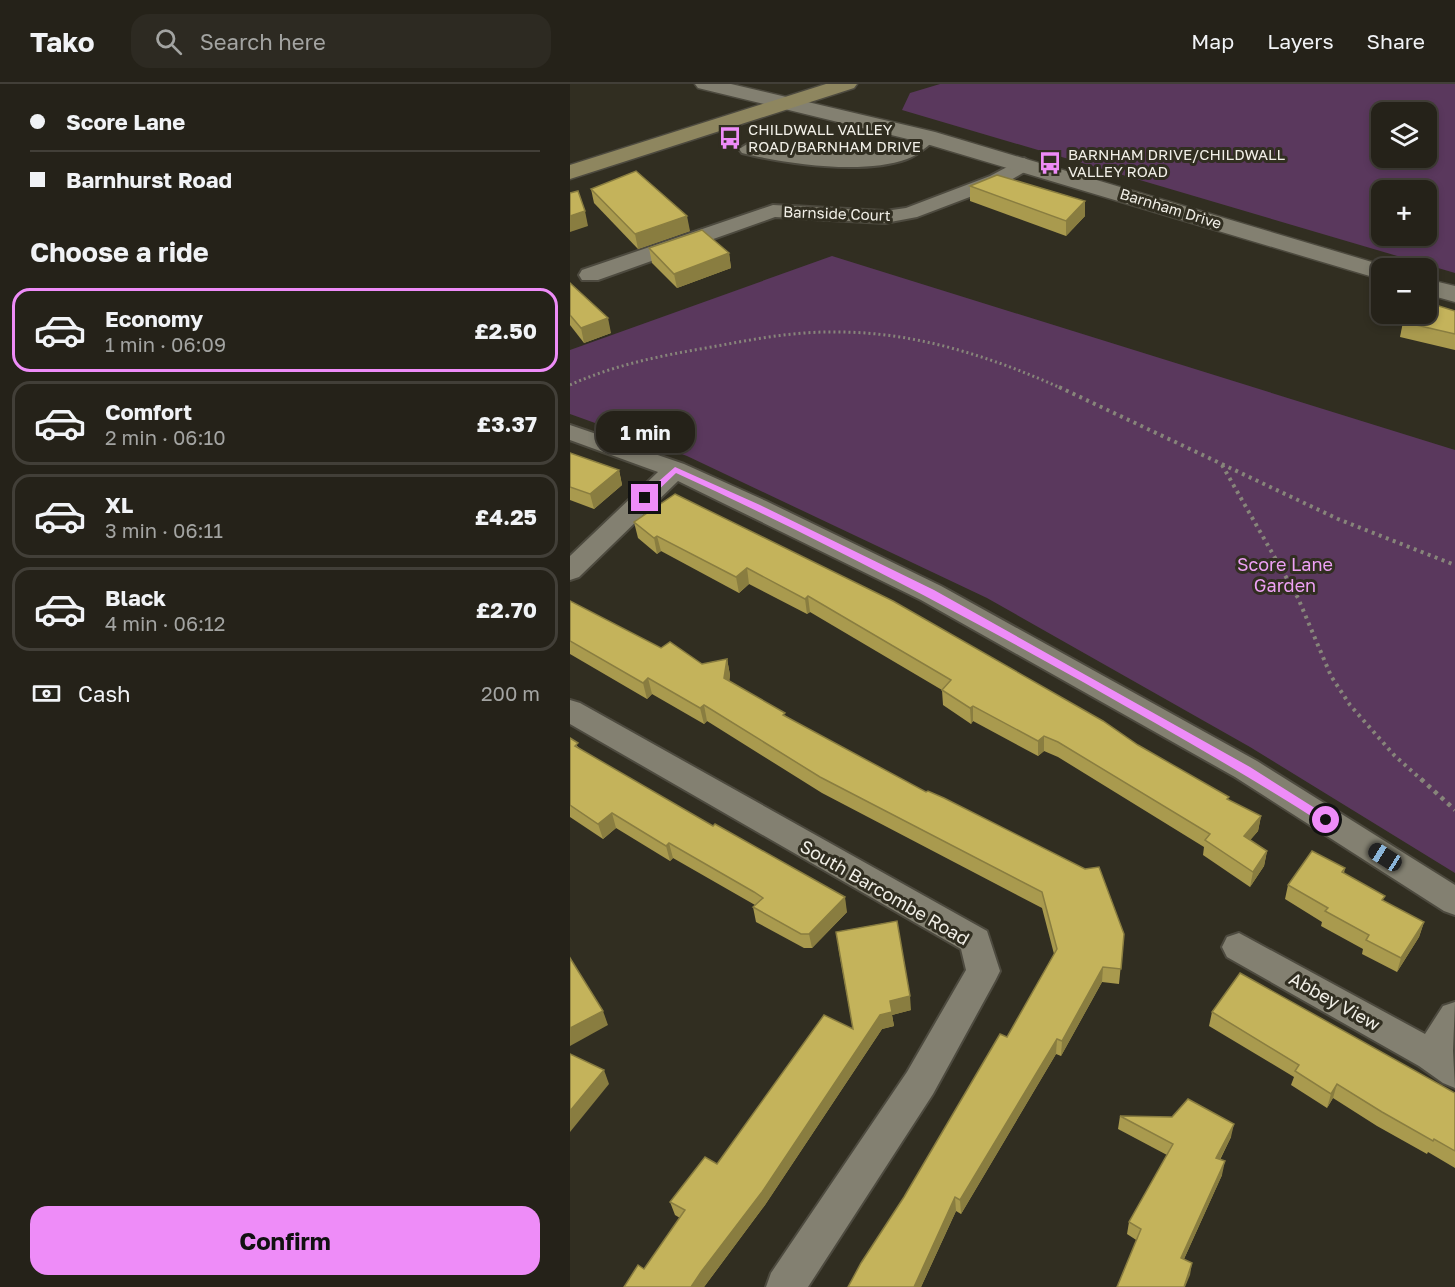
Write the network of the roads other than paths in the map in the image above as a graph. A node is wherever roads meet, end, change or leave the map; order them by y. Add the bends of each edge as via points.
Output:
1 (705, 84) edge
2 (847, 84) edge
3 (784, 104) junction
4 (927, 137) junction
5 (749, 149) dead end
6 (1024, 164) junction
7 (570, 172) edge
8 (697, 216) dead end
9 (715, 231) junction
10 (1371, 269) edge
11 (590, 275) dead end
12 (1437, 289) edge
13 (1455, 294) edge
14 (570, 432) edge
15 (675, 470) junction
16 (570, 571) edge
17 (570, 711) edge
18 (1455, 902) edge
19 (1239, 947) dead end
20 (1455, 1017) edge
21 (1443, 1063) edge
22 (785, 1287) edge

1 - 3 street, Barnham Drive
2 - 3 main road
3 - 4 street, Barnham Drive
3 - 7 main road
4 - 5 street via 903,154 885,158 783,156
4 - 6 street, Barnham Drive
6 - 9 street, Barnside Court via 997,180 902,215 779,210
6 - 10 street, Barnham Drive
8 - 9 street
9 - 11 street, Barnside Court
12 - 13 street
14 - 15 street
15 - 16 street
15 - 18 street via 931,592 1246,769
17 - 22 street, South Barcombe Road via 975,941 984,971 920,1083
19 - 21 street, Abbey View
20 - 21 street, Abbey View

